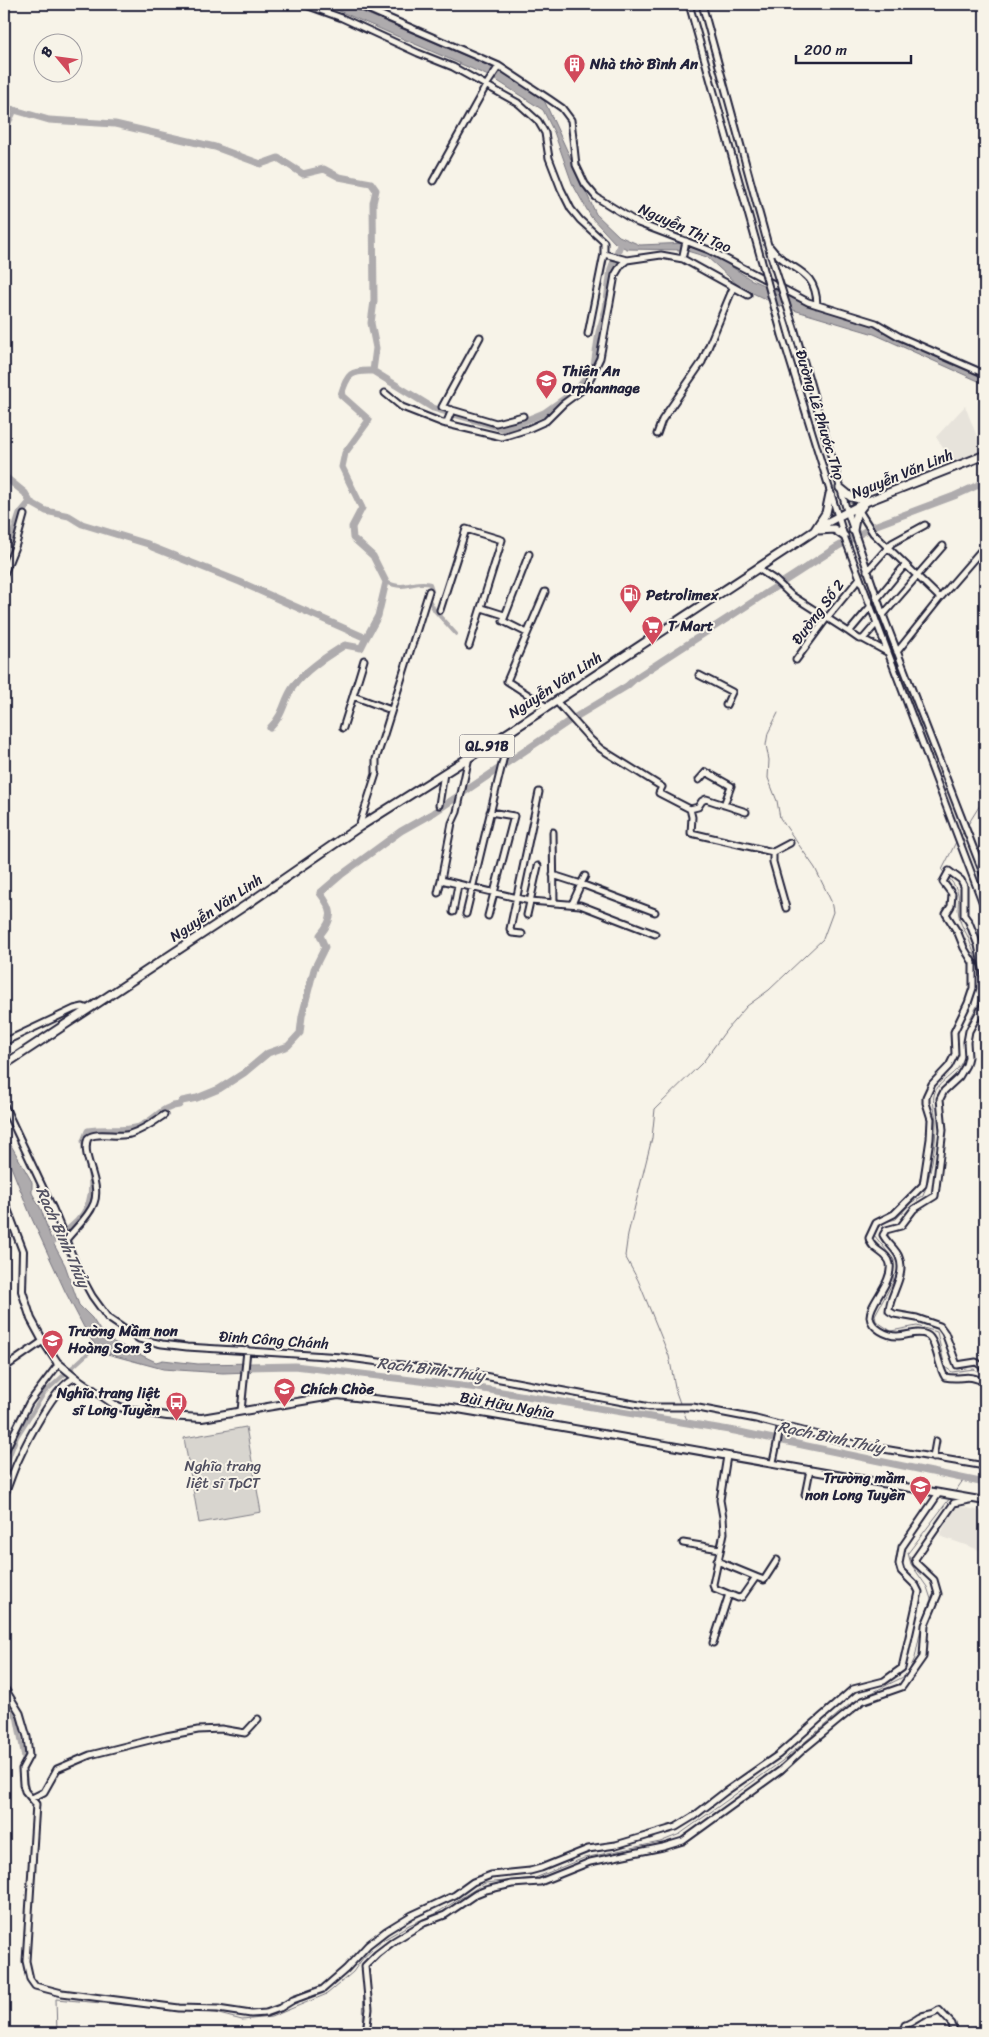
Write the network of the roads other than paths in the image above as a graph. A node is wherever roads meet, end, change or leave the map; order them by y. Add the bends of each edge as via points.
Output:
1 (303, 4) edge
2 (356, 4) edge
3 (689, 4) edge
4 (702, 4) edge
5 (498, 68) junction
6 (488, 83) junction
7 (433, 181) dead end
8 (755, 198) junction
9 (744, 202) junction
10 (686, 242) junction
11 (768, 243) junction
12 (684, 254) dead end
13 (605, 255) junction
14 (625, 260) junction
15 (733, 288) junction
16 (748, 295) dead end
17 (817, 305) junction
18 (588, 334) dead end
19 (480, 337) dead end
20 (985, 374) edge
21 (385, 393) dead end
22 (452, 411) junction
23 (523, 416) dead end
24 (446, 423) junction
25 (657, 434) dead end
26 (985, 455) edge
27 (840, 488) junction
28 (830, 494) junction
29 (868, 501) junction
30 (858, 508) junction
31 (847, 511) junction
32 (24, 515) dead end
33 (837, 517) junction
34 (926, 525) dead end
35 (853, 530) junction
36 (814, 531) junction
37 (844, 536) junction
38 (943, 546) dead end
39 (888, 547) junction
40 (984, 550) edge
41 (529, 554) dead end
42 (905, 565) junction
43 (757, 568) junction
44 (867, 571) junction
45 (4, 574) edge
46 (916, 576) junction
47 (859, 579) junction
48 (428, 591) dead end
49 (545, 592) dead end
50 (877, 598) junction
51 (940, 598) junction
52 (870, 607) junction
53 (482, 608) junction
54 (440, 610) dead end
55 (504, 615) junction
56 (883, 615) junction
57 (826, 619) junction
58 (876, 624) junction
59 (526, 632) junction
60 (848, 632) junction
61 (864, 639) junction
62 (470, 646) dead end
63 (887, 652) junction
64 (897, 652) junction
65 (364, 660) dead end
66 (796, 660) dead end
67 (905, 672) junction
68 (896, 674) junction
69 (699, 675) dead end
70 (353, 696) junction
71 (556, 701) junction
72 (726, 705) dead end
73 (547, 707) junction
74 (391, 710) junction
75 (343, 728) dead end
76 (503, 736) junction
77 (469, 757) junction
78 (444, 773) junction
79 (699, 780) dead end
80 (539, 792) dead end
81 (439, 805) dead end
82 (724, 805) junction
83 (690, 809) junction
84 (490, 812) junction
85 (746, 812) dead end
86 (359, 828) junction
87 (553, 832) dead end
88 (790, 844) dead end
89 (773, 852) junction
90 (538, 866) dead end
91 (553, 875) junction
92 (585, 876) dead end
93 (985, 878) edge
94 (441, 880) junction
95 (581, 884) junction
96 (458, 885) junction
97 (472, 888) junction
98 (985, 889) edge
99 (979, 892) junction
100 (438, 893) dead end
101 (495, 893) junction
102 (516, 898) junction
103 (530, 901) junction
104 (554, 903) junction
105 (572, 904) junction
106 (786, 908) dead end
107 (985, 909) edge
108 (453, 912) dead end
109 (655, 912) dead end
110 (466, 914) dead end
111 (527, 915) dead end
112 (488, 916) dead end
113 (522, 934) dead end
114 (655, 934) dead end
115 (985, 978) edge
116 (985, 1002) edge
117 (88, 1009) junction
118 (4, 1042) edge
119 (4, 1065) edge
120 (4, 1105) edge
121 (164, 1114) dead end
122 (4, 1202) edge
123 (65, 1240) junction
124 (43, 1341) junction
125 (247, 1350) junction
126 (59, 1363) junction
127 (4, 1368) edge
128 (985, 1368) edge
129 (77, 1378) junction
130 (985, 1383) edge
131 (241, 1411) junction
132 (781, 1426) junction
133 (936, 1441) dead end
134 (4, 1453) edge
135 (727, 1456) junction
136 (933, 1458) junction
137 (773, 1462) junction
138 (985, 1466) edge
139 (810, 1470) junction
140 (941, 1494) junction
141 (805, 1495) dead end
142 (4, 1496) edge
143 (975, 1499) junction
144 (985, 1500) edge
145 (683, 1543) dead end
146 (720, 1549) junction
147 (777, 1560) dead end
148 (718, 1561) junction
149 (756, 1577) junction
150 (729, 1594) junction
151 (713, 1643) dead end
152 (4, 1687) edge
153 (258, 1719) dead end
154 (32, 1798) junction
155 (366, 2033) edge
156 (902, 2033) edge
157 (954, 2033) edge

1 - 6 street
2 - 5 street, Nguyễn Thị Tạo
3 - 9 street, Đường Lê Phước Thọ
4 - 8 street, Đường Lê Phước Thọ
5 - 6 street
5 - 10 street, Nguyễn Thị Tạo via 546,96 566,113 571,120 576,165 592,194 647,228
6 - 7 street
6 - 13 street via 538,121 545,133 549,158 560,189 575,215 604,242
8 - 9 street
8 - 11 street, Đường Lê Phước Thọ
9 - 28 street, Đường Lê Phước Thọ, bridge
10 - 12 street
10 - 17 street, Nguyễn Thị Tạo via 709,250
11 - 17 street via 778,256 811,280 817,292
11 - 27 street, Đường Lê Phước Thọ, bridge
13 - 14 street
13 - 18 street
14 - 15 street via 661,255 683,259
14 - 24 street via 615,275 598,363 584,389 543,423 502,437
15 - 16 street
15 - 25 street via 702,362 662,420
17 - 20 street, Nguyễn Thị Tạo via 876,323 900,337
19 - 22 street via 439,406
21 - 24 street via 402,407
22 - 23 street via 496,423
22 - 24 street
26 - 29 highway, Nguyễn Văn Linh / QL.91B
27 - 29 highway via 848,496
27 - 31 street, Đường Lê Phước Thọ
28 - 33 street, Đường Lê Phước Thọ
28 - 36 highway via 826,513
29 - 30 highway, Nguyễn Văn Linh / QL.91B
30 - 31 highway, Nguyễn Văn Linh / QL.91B
30 - 35 highway
30 - 39 street via 873,532
31 - 33 highway, Nguyễn Văn Linh / QL.91B
31 - 35 street, Đường Lê Phước Thọ
32 - 45 street
33 - 36 highway, Nguyễn Văn Linh / QL.91B
33 - 37 street, Đường Lê Phước Thọ
34 - 39 street
35 - 44 street, Đường Lê Phước Thọ
36 - 37 highway via 830,528
36 - 43 highway, Nguyễn Văn Linh / QL.91B
37 - 47 street, Đường Lê Phước Thọ
38 - 46 street
39 - 42 street
39 - 44 street
40 - 51 street
41 - 55 street
42 - 46 street
42 - 50 street
43 - 57 street
43 - 71 highway, Nguyễn Văn Linh / QL.91B
44 - 50 street, Đường Lê Phước Thọ
46 - 51 street
46 - 56 street
47 - 52 street, Đường Lê Phước Thọ
47 - 57 street, Đường Số 2
48 - 74 street
49 - 59 street
50 - 56 street, Đường Lê Phước Thọ
51 - 64 street
52 - 58 street, Đường Lê Phước Thọ
52 - 60 street
53 - 54 street via 502,540 466,529
53 - 55 street
53 - 62 street
55 - 59 street via 503,622
56 - 64 street, Đường Lê Phước Thọ
57 - 60 street
57 - 66 street, Đường Số 2
58 - 61 street
58 - 63 street, Đường Lê Phước Thọ
59 - 73 street via 507,682
60 - 61 street
61 - 63 street
63 - 68 street, Đường Lê Phước Thọ
64 - 67 street, Đường Lê Phước Thọ
65 - 70 street
67 - 68 street
67 - 93 street, Đường Lê Phước Thọ
68 - 99 street, Đường Lê Phước Thọ
69 - 72 street via 732,692
70 - 74 street
70 - 75 street
71 - 73 highway, Nguyễn Văn Linh / QL.91B
71 - 83 street via 601,749 662,787 659,793
73 - 76 highway, Nguyễn Văn Linh / QL.91B
74 - 86 street
76 - 77 highway, Nguyễn Văn Linh / QL.91B
76 - 84 street via 504,756
77 - 78 highway, Nguyễn Văn Linh / QL.91B
77 - 94 street
78 - 81 street
78 - 86 highway, Nguyễn Văn Linh / QL.91B
79 - 82 street via 706,772 731,786
80 - 102 street
82 - 83 street via 706,799 698,807
82 - 85 street
83 - 89 street via 691,833 694,835
84 - 97 street
84 - 101 street via 514,816
86 - 117 highway, Nguyễn Văn Linh / QL.91B
87 - 91 street
88 - 89 street
89 - 106 street
90 - 103 street
91 - 95 street
91 - 104 street
92 - 95 street
94 - 96 street
94 - 100 street
95 - 105 street
95 - 109 street
96 - 97 street
96 - 108 street
97 - 101 street
97 - 110 street
98 - 99 street
99 - 107 street, Đường Lê Phước Thọ
101 - 102 street
101 - 112 street
102 - 103 street
102 - 113 street via 510,931
103 - 104 street
103 - 111 street
104 - 105 street
105 - 114 street
115 - 130 street via 978,945 964,915 964,886 949,871 943,882 951,891 952,898 946,914 973,963 973,988 954,1032 955,1054 927,1095 931,1119 923,1185 899,1210 876,1223 869,1240 890,1264 882,1292 871,1311 870,1318 878,1329 893,1336 915,1333 929,1336 945,1377 975,1377
116 - 128 street via 969,1031 966,1065 940,1099 942,1130 935,1196 914,1209 901,1226 886,1230 883,1235 901,1262 900,1278 888,1310 938,1325 945,1333 957,1365 976,1362
117 - 118 street via 74,1009
117 - 119 highway, Nguyễn Văn Linh / QL.91B
120 - 123 street, Đinh Công Chánh
121 - 123 street via 131,1134 93,1135 88,1138 86,1148 95,1200
122 - 124 main road via 22,1251 22,1291 31,1319
123 - 125 street, Đinh Công Chánh via 92,1296 108,1318 139,1339 162,1344
124 - 126 main road
124 - 127 street
125 - 131 street
125 - 132 street, Đinh Công Chánh via 342,1357 490,1377 650,1407 681,1406 723,1412
126 - 129 main road, Bùi Hữu Nghĩa
126 - 134 street via 22,1414
129 - 131 main road, Bùi Hữu Nghĩa via 115,1405 128,1410 189,1418
129 - 142 street via 69,1380 55,1394 20,1458
131 - 135 main road, Bùi Hữu Nghĩa via 338,1395 452,1408
132 - 136 street, Đinh Công Chánh via 854,1444
132 - 137 street
133 - 136 street
135 - 137 main road, Bùi Hữu Nghĩa
135 - 146 street via 720,1500 724,1533
136 - 138 street, Đinh Công Chánh
137 - 139 main road, Bùi Hữu Nghĩa
139 - 140 main road, Bùi Hữu Nghĩa
139 - 141 street
140 - 143 main road, Bùi Hữu Nghĩa
140 - 154 street via 902,1547 901,1571 916,1586 919,1596 902,1668 895,1674 884,1681 854,1689 778,1756 676,1827 588,1850 530,1871 491,1875 473,1882 386,1931 323,1989 275,2010 255,2014 179,2008 66,1994 35,1986 26,1961 36,1812
143 - 144 main road
143 - 155 street via 954,1503 915,1560 936,1582 938,1594 925,1625 923,1657 902,1687 862,1701 780,1770 683,1841 590,1862 540,1882 486,1890 394,1941 365,1966 369,2009
145 - 146 street
146 - 148 street
147 - 149 street via 764,1580
148 - 149 street
148 - 150 street via 714,1586
149 - 150 street via 742,1597
150 - 151 street
152 - 154 street via 20,1712 27,1738 28,1756 22,1771 24,1788
153 - 154 street via 245,1733 198,1730 90,1755 57,1769 44,1792
156 - 157 street via 905,2025 920,2017 932,2016 939,2010 949,2020

